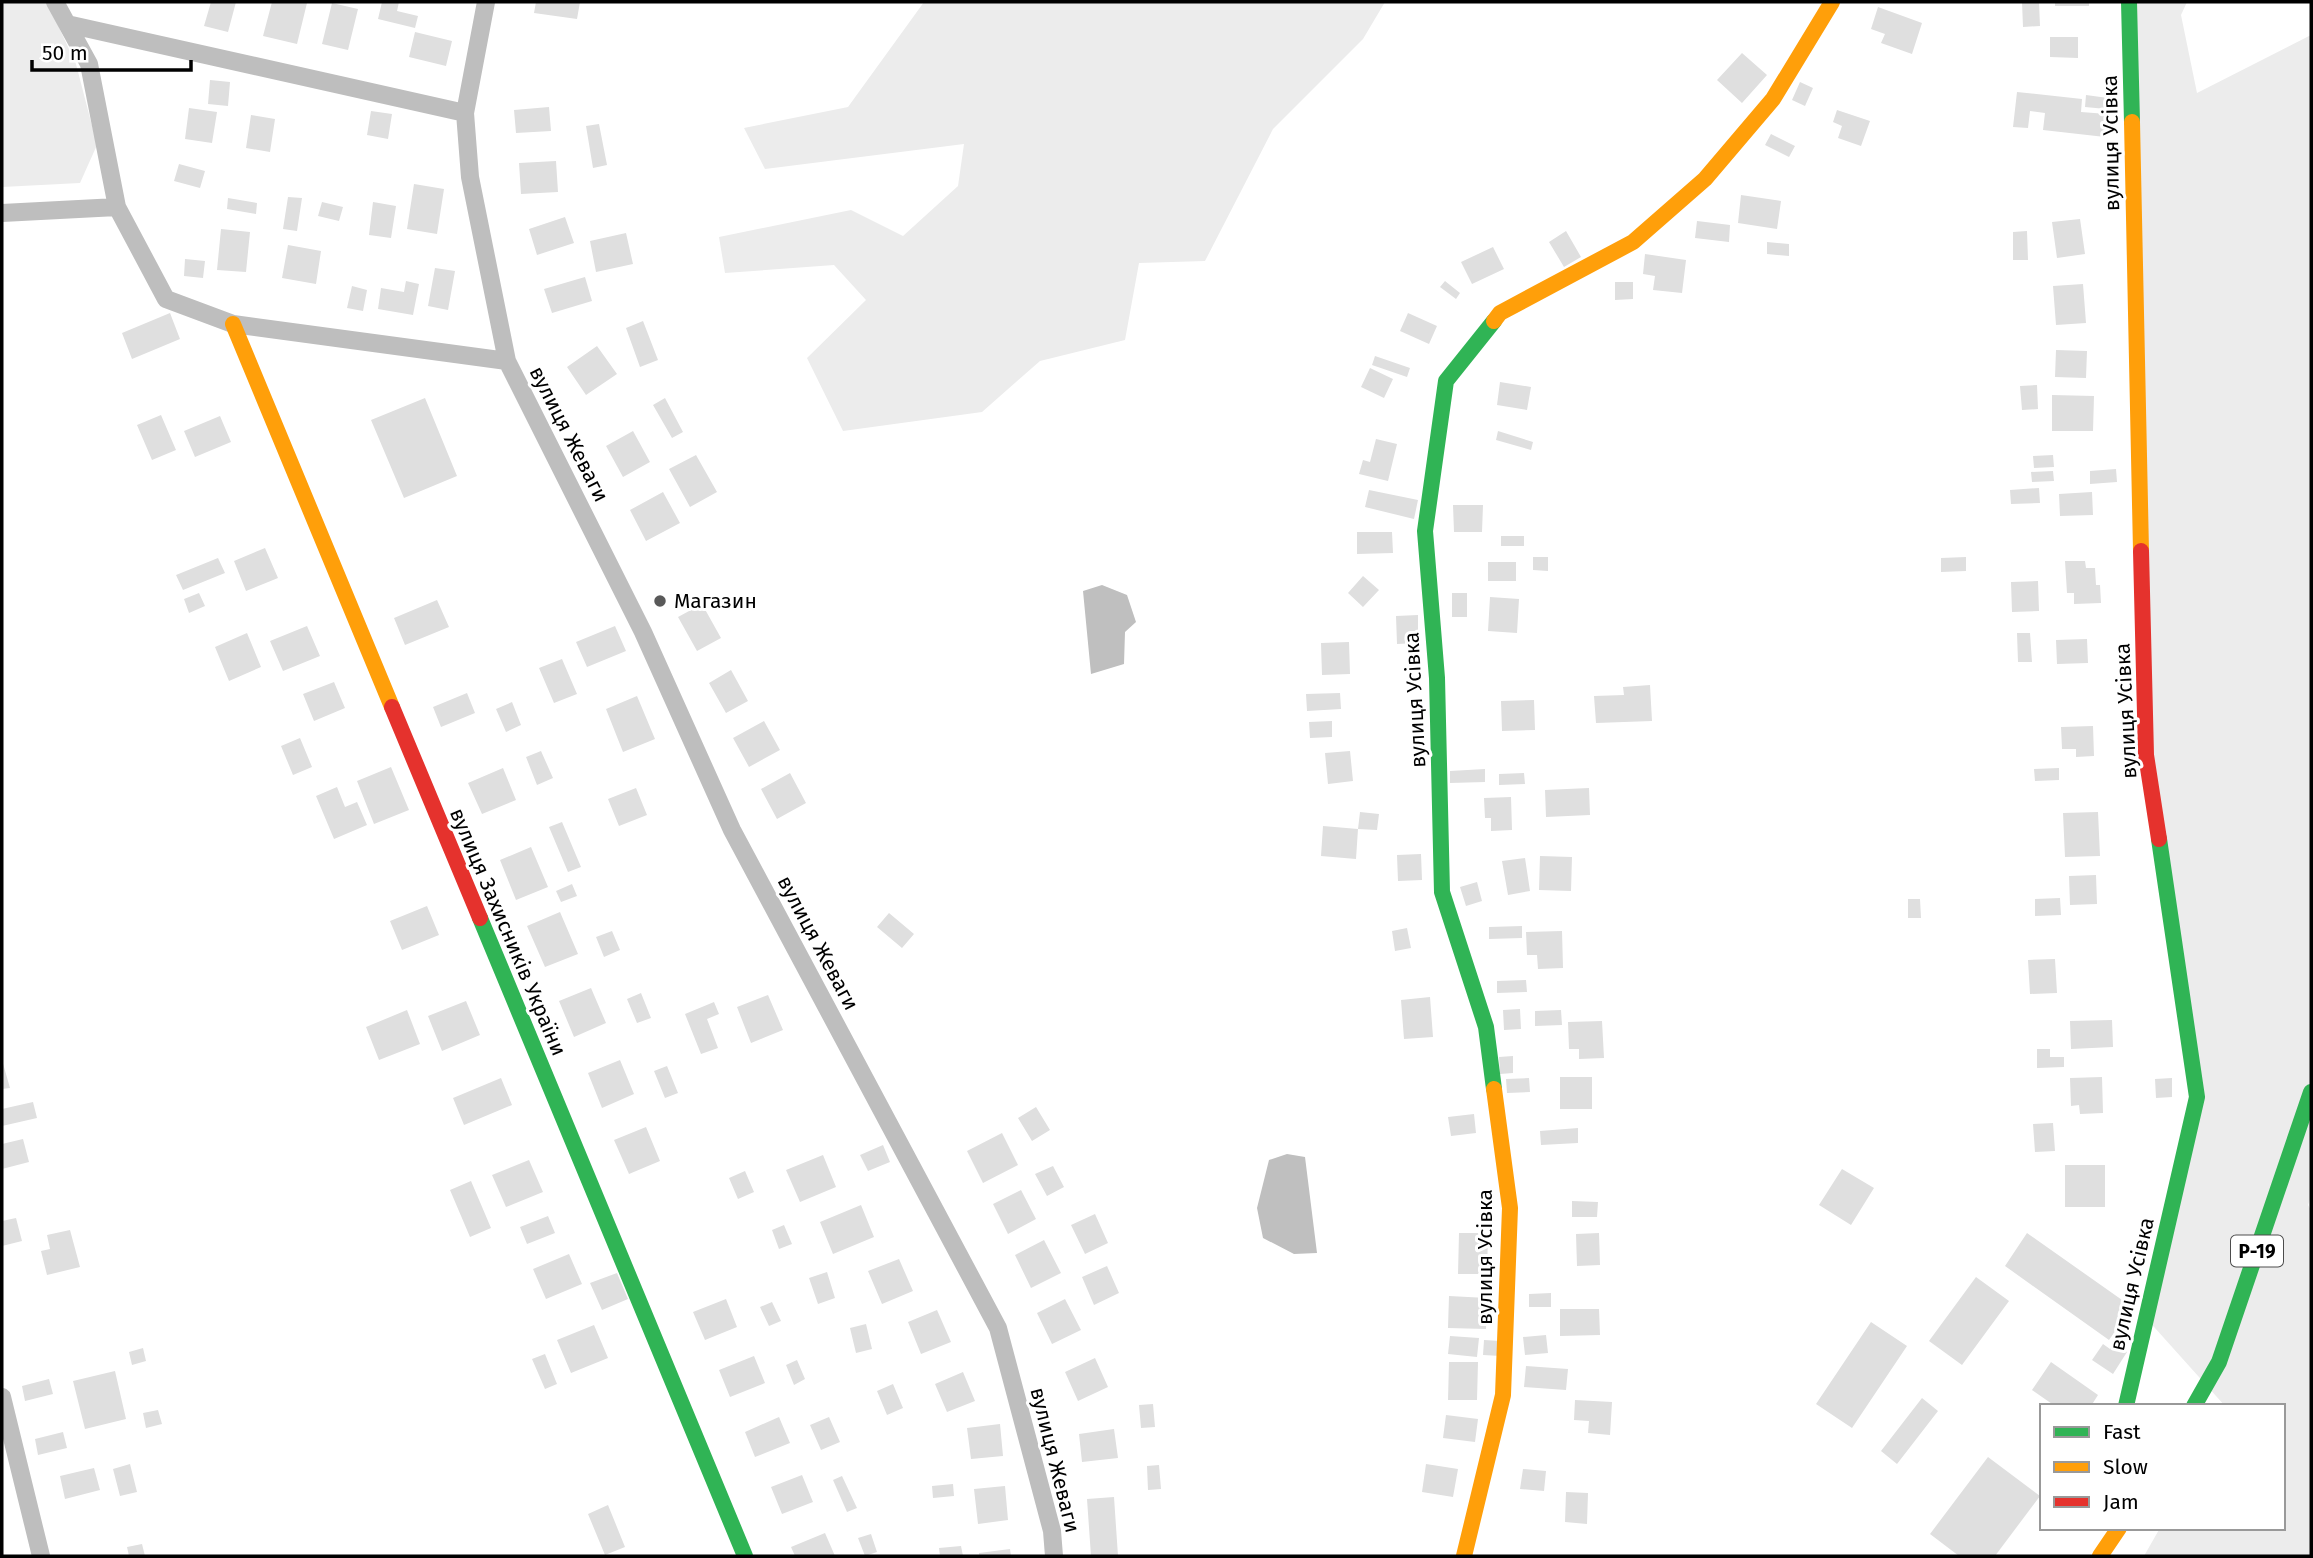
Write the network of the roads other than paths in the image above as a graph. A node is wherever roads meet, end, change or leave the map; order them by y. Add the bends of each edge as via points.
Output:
1 (55, 2) edge
2 (486, 2) edge
3 (1832, 2) edge
4 (2129, 2) edge
5 (67, 24) junction
6 (465, 113) junction
7 (117, 207) junction
8 (2, 213) edge
9 (233, 324) junction
10 (507, 361) junction
11 (2311, 1092) edge
12 (2, 1397) edge
13 (2126, 1404) edge
14 (2195, 1404) edge
15 (2118, 1530) edge
16 (41, 1556) edge
17 (745, 1556) edge
18 (1054, 1556) edge
19 (1464, 1556) edge
20 (2100, 1556) edge

1 - 5 street, вулиця Жеваги
2 - 6 street, вулиця Жеваги
3 - 19 street, вулиця Усівка via 1773,99 1705,179 1633,242 1500,313 1446,381 1425,531 1437,678 1442,892 1486,1027 1510,1209 1503,1395
4 - 13 street, вулиця Усівка via 2146,755 2197,1097
5 - 6 street
5 - 7 street, вулиця Жеваги via 89,64
6 - 10 street, вулиця Жеваги via 470,177
7 - 8 street
7 - 9 street, вулиця Жеваги via 166,299
9 - 10 street, вулиця Жеваги
9 - 17 street, вулиця Захисників України
10 - 18 street, вулиця Жеваги via 643,632 732,830 998,1328 1052,1531
11 - 14 street, Р-19 via 2219,1362
12 - 16 street
15 - 20 street

